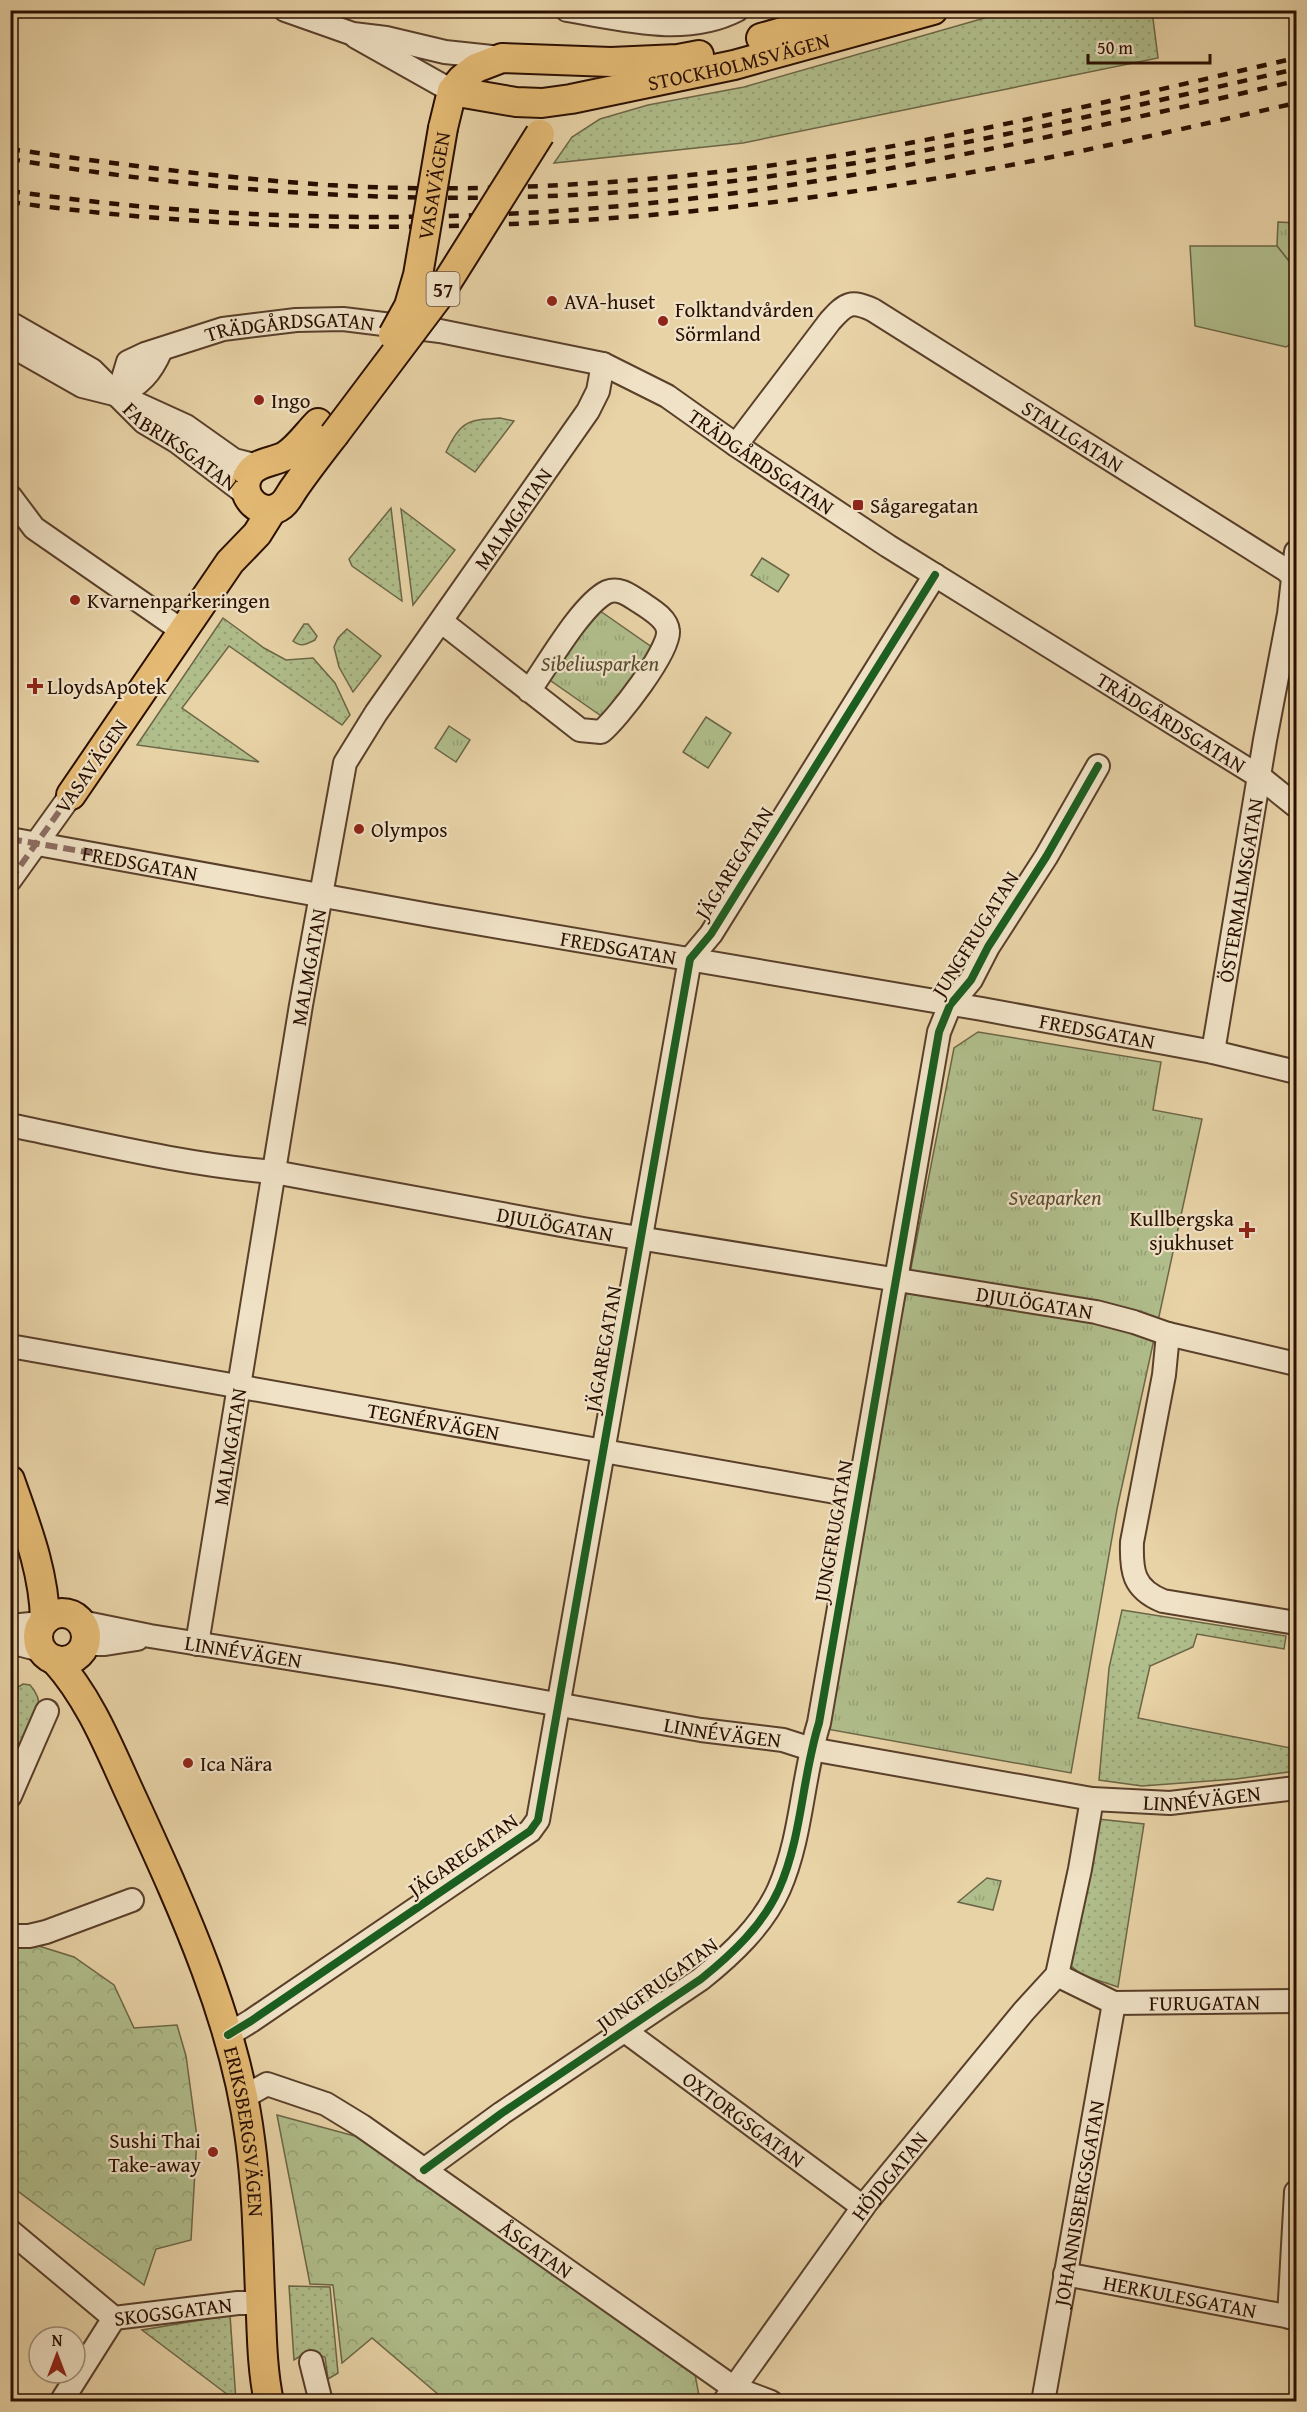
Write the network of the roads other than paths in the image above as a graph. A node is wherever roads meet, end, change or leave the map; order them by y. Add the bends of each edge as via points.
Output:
1 (285, 10) edge
2 (567, 10) edge
3 (737, 10) edge
4 (860, 10) edge
5 (933, 10) edge
6 (353, 34) junction
7 (502, 58) junction
8 (452, 91) junction
9 (580, 97) junction
10 (543, 103) junction
11 (540, 134) junction
12 (10, 323) edge
13 (10, 345) edge
14 (603, 364) junction
15 (118, 395) junction
16 (326, 429) junction
17 (736, 445) junction
18 (262, 465) junction
19 (10, 496) edge
20 (265, 500) junction
21 (1296, 552) edge
22 (935, 575) junction
23 (1295, 578) edge
24 (442, 622) junction
25 (184, 632) junction
26 (529, 691) junction
27 (1098, 766) dead end
28 (1260, 777) junction
29 (71, 795) joint
30 (1296, 806) edge
31 (10, 839) edge
32 (36, 844) junction
33 (10, 880) edge
34 (322, 896) junction
35 (690, 959) junction
36 (950, 1005) junction
37 (1213, 1052) junction
38 (1296, 1072) edge
39 (10, 1125) edge
40 (274, 1172) junction
41 (640, 1237) junction
42 (896, 1280) junction
43 (1168, 1334) junction
44 (10, 1346) edge
45 (1296, 1364) edge
46 (239, 1387) junction
47 (603, 1452) junction
48 (10, 1480) edge
49 (858, 1496) junction
50 (39, 1564) junction
51 (1296, 1623) edge
52 (10, 1626) edge
53 (80, 1633) junction
54 (46, 1638) junction
55 (10, 1642) edge
56 (197, 1644) junction
57 (560, 1706) junction
58 (91, 1710) junction
59 (47, 1712) dead end
60 (811, 1749) junction
61 (1296, 1788) edge
62 (10, 1796) edge
63 (1092, 1799) junction
64 (132, 1900) dead end
65 (10, 1936) edge
66 (1057, 1975) junction
67 (1296, 2001) edge
68 (1114, 2003) junction
69 (625, 2031) junction
70 (228, 2035) junction
71 (244, 2097) junction
72 (424, 2170) junction
73 (1296, 2192) edge
74 (863, 2207) junction
75 (10, 2231) edge
76 (1065, 2274) junction
77 (260, 2303) junction
78 (114, 2318) junction
79 (1293, 2318) edge
80 (311, 2362) dead end
81 (729, 2395) edge
82 (61, 2402) edge
83 (269, 2402) edge
84 (321, 2402) edge
85 (771, 2402) edge
86 (1042, 2402) edge

1 - 6 street
2 - 3 street via 677,25 698,23
4 - 7 main road, STOCKHOLMSVÄGEN via 678,59 611,62
5 - 9 main road, STOCKHOLMSVÄGEN via 734,65
6 - 7 street via 445,52
6 - 8 street
7 - 8 main road via 476,68
7 - 10 main road via 528,76
8 - 10 main road, STOCKHOLMSVÄGEN via 494,100
8 - 16 main road, VASAVÄGEN / 57, bridge via 409,306
9 - 10 main road, STOCKHOLMSVÄGEN
9 - 11 main road, 57
10 - 11 main road, 57
11 - 16 main road, VASAVÄGEN / 57, bridge via 437,298
12 - 15 street, FABRIKSGATAN via 92,370
13 - 15 street, FABRIKSGATAN via 82,386
14 - 15 street, TRÄDGÅRDSGATAN via 440,331 343,319 296,320 228,328 161,350 147,376
14 - 17 street, TRÄDGÅRDSGATAN via 667,396
14 - 24 street, MALMGATAN via 598,391 588,411
15 - 18 street, FABRIKSGATAN via 186,426 234,460
15 - 20 street, FABRIKSGATAN via 144,422
16 - 18 main road, VASAVÄGEN / 57 via 286,455
16 - 20 main road, VASAVÄGEN / 57
17 - 22 street, TRÄDGÅRDSGATAN
17 - 23 street, STALLGATAN via 830,321 846,305 858,304 1212,522
18 - 20 main road, VASAVÄGEN via 248,476 245,484
18 - 20 main road via 275,465 290,479
19 - 25 street via 33,528
20 - 25 main road, VASAVÄGEN via 256,534 230,562
21 - 23 street, ÖSTERMALMSGATAN
22 - 28 street, TRÄDGÅRDSGATAN
22 - 35 street, JÄGAREGATAN via 711,934
23 - 28 street, ÖSTERMALMSGATAN
24 - 26 street
24 - 34 street, MALMGATAN via 345,763
25 - 29 main road, VASAVÄGEN
26 - 26 street via 580,730 601,732 614,722 663,652 668,632 664,621 622,591 609,591 590,604
27 - 36 street, JUNGFRUGATAN via 970,980
28 - 30 street, TRÄDGÅRDSGATAN
28 - 37 street, ÖSTERMALMSGATAN
29 - 32 street, VASAVÄGEN
31 - 32 street, FREDSGATAN
32 - 33 street, VASAVÄGEN
32 - 34 street, FREDSGATAN
34 - 35 street, FREDSGATAN
34 - 40 street, MALMGATAN
35 - 36 street, FREDSGATAN
35 - 41 street, JÄGAREGATAN
36 - 37 street, FREDSGATAN
36 - 42 street, JUNGFRUGATAN via 939,1032
37 - 38 street, FREDSGATAN
39 - 40 street, DJULÖGATAN
40 - 41 street, DJULÖGATAN
40 - 46 street, MALMGATAN
41 - 42 street, DJULÖGATAN
41 - 47 street, JÄGAREGATAN
42 - 43 street, DJULÖGATAN via 1096,1312
42 - 49 street, JUNGFRUGATAN
43 - 45 street, DJULÖGATAN
43 - 51 street via 1164,1375 1132,1542 1134,1575 1140,1588 1162,1601
44 - 46 street, TEGNÉRVÄGEN
46 - 47 street, TEGNÉRVÄGEN
46 - 56 street, MALMGATAN
47 - 49 street, TEGNÉRVÄGEN
47 - 57 street, JÄGAREGATAN
48 - 50 main road, ERIKSBERGSVÄGEN
49 - 60 street, JUNGFRUGATAN via 819,1723
50 - 53 main road, ERIKSBERGSVÄGEN
50 - 54 main road, ERIKSBERGSVÄGEN
52 - 54 street
53 - 54 main road via 71,1659
53 - 54 main road via 62,1612 54,1614
53 - 56 street, LINNÉVÄGEN via 150,1636
53 - 58 main road, ERIKSBERGSVÄGEN
54 - 55 street
54 - 58 main road, ERIKSBERGSVÄGEN
56 - 57 street, LINNÉVÄGEN
57 - 60 street, LINNÉVÄGEN via 783,1740
57 - 70 street, JÄGAREGATAN via 538,1820 530,1831
58 - 70 main road, ERIKSBERGSVÄGEN via 170,1880
59 - 62 street
60 - 63 street, LINNÉVÄGEN
60 - 69 street, JUNGFRUGATAN via 787,1869 755,1928 730,1956 701,1979
61 - 63 street, LINNÉVÄGEN via 1170,1803
63 - 66 street
64 - 65 street via 46,1932
66 - 68 street
66 - 74 street, HÖJDGATAN
67 - 68 street, FURUGATAN
68 - 76 street, JOHANNISBERGSGATAN
69 - 72 street, JUNGFRUGATAN
69 - 74 street, OXTORGSGATAN
70 - 71 main road, ERIKSBERGSVÄGEN
71 - 72 street, ÅSGATAN via 269,2103 299,2095 326,2104
71 - 77 main road, ERIKSBERGSVÄGEN via 251,2147
72 - 81 street, ÅSGATAN
73 - 79 street
74 - 81 street, HÖJDGATAN
75 - 78 street, SKOGSGATAN
76 - 79 street, HERKULESGATAN
76 - 86 street, JOHANNISBERGSGATAN
77 - 78 street, SKOGSGATAN
77 - 83 main road, ERIKSBERGSVÄGEN
78 - 82 street
80 - 84 street
81 - 85 street, ÅSGATAN

